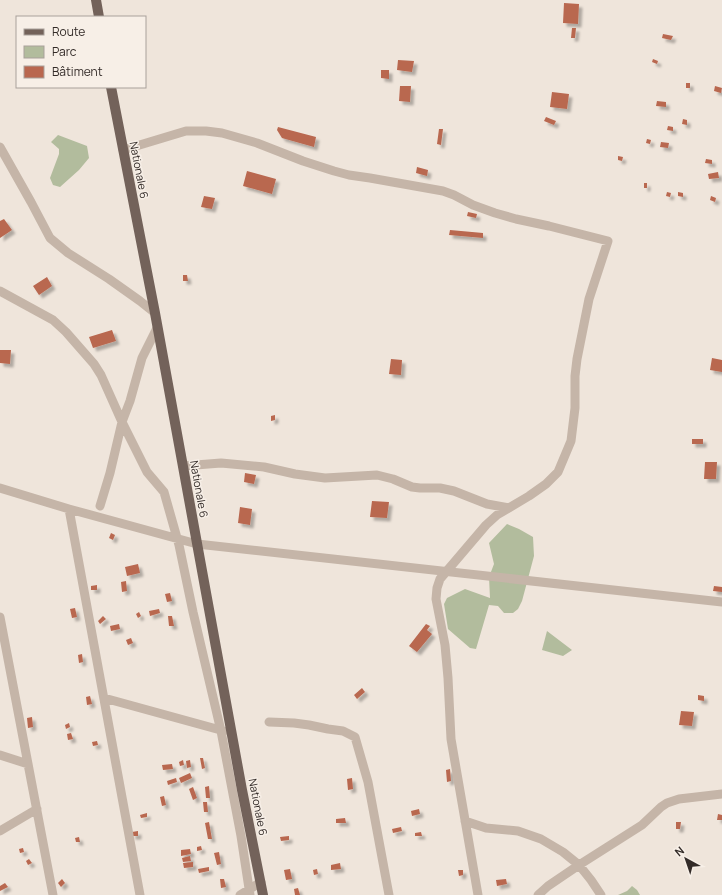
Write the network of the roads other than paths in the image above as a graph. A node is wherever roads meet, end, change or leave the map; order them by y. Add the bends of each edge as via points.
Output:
1 (96, 0) edge
2 (99, 16) edge
3 (111, 88) edge
4 (0, 147) edge
5 (123, 150) junction
6 (0, 291) edge
7 (155, 313) junction
8 (158, 328) junction
9 (122, 422) junction
10 (183, 466) junction
11 (0, 488) edge
12 (100, 506) dead end
13 (509, 508) junction
14 (69, 509) junction
15 (177, 538) junction
16 (197, 544) junction
17 (447, 572) junction
18 (722, 602) edge
19 (0, 617) edge
20 (0, 667) edge
21 (10, 670) junction
22 (104, 698) junction
23 (270, 722) dead end
24 (220, 730) junction
25 (232, 733) junction
26 (0, 756) edge
27 (28, 764) junction
28 (722, 794) edge
29 (37, 809) junction
30 (465, 821) junction
31 (0, 831) edge
32 (579, 865) junction
33 (261, 882) junction
34 (250, 892) edge
35 (53, 895) edge
36 (140, 895) edge
37 (240, 895) edge
38 (263, 895) edge
39 (390, 895) edge
40 (478, 895) edge
41 (538, 895) edge
42 (600, 895) edge

1 - 2 main road
3 - 5 main road, Nationale 6
4 - 7 street via 50,238
5 - 7 main road, Nationale 6
5 - 13 street via 186,131 222,133 334,171 443,191 473,205 516,219 608,241 589,299 577,358 572,441 558,472 546,484
6 - 9 street via 53,320 66,332 101,375
7 - 8 main road, Nationale 6
8 - 9 street via 142,358
8 - 10 main road, Nationale 6
9 - 12 street
9 - 15 street via 147,472 164,492
10 - 13 street via 221,463 264,467 325,478 376,475 401,481 412,487 447,489 487,504
10 - 16 main road, Nationale 6
11 - 14 street
13 - 17 street via 486,525
14 - 15 street
14 - 22 street
15 - 16 street
15 - 24 street
16 - 17 street
16 - 25 main road, Nationale 6
17 - 18 street
17 - 30 street via 440,579 436,599 445,645 451,739
19 - 21 street
20 - 21 street
21 - 27 street
22 - 24 street
22 - 36 street
23 - 39 street via 309,725 343,731 355,736 368,782
24 - 25 street
24 - 34 street
25 - 33 main road, Nationale 6
26 - 27 street
27 - 29 street
28 - 32 street via 679,799 667,803 642,825
29 - 31 street
29 - 35 street
30 - 32 street via 486,828 518,831 541,839 564,852
30 - 40 street
32 - 41 street
32 - 42 street
33 - 34 street
33 - 38 main road, Nationale 6
34 - 37 street

